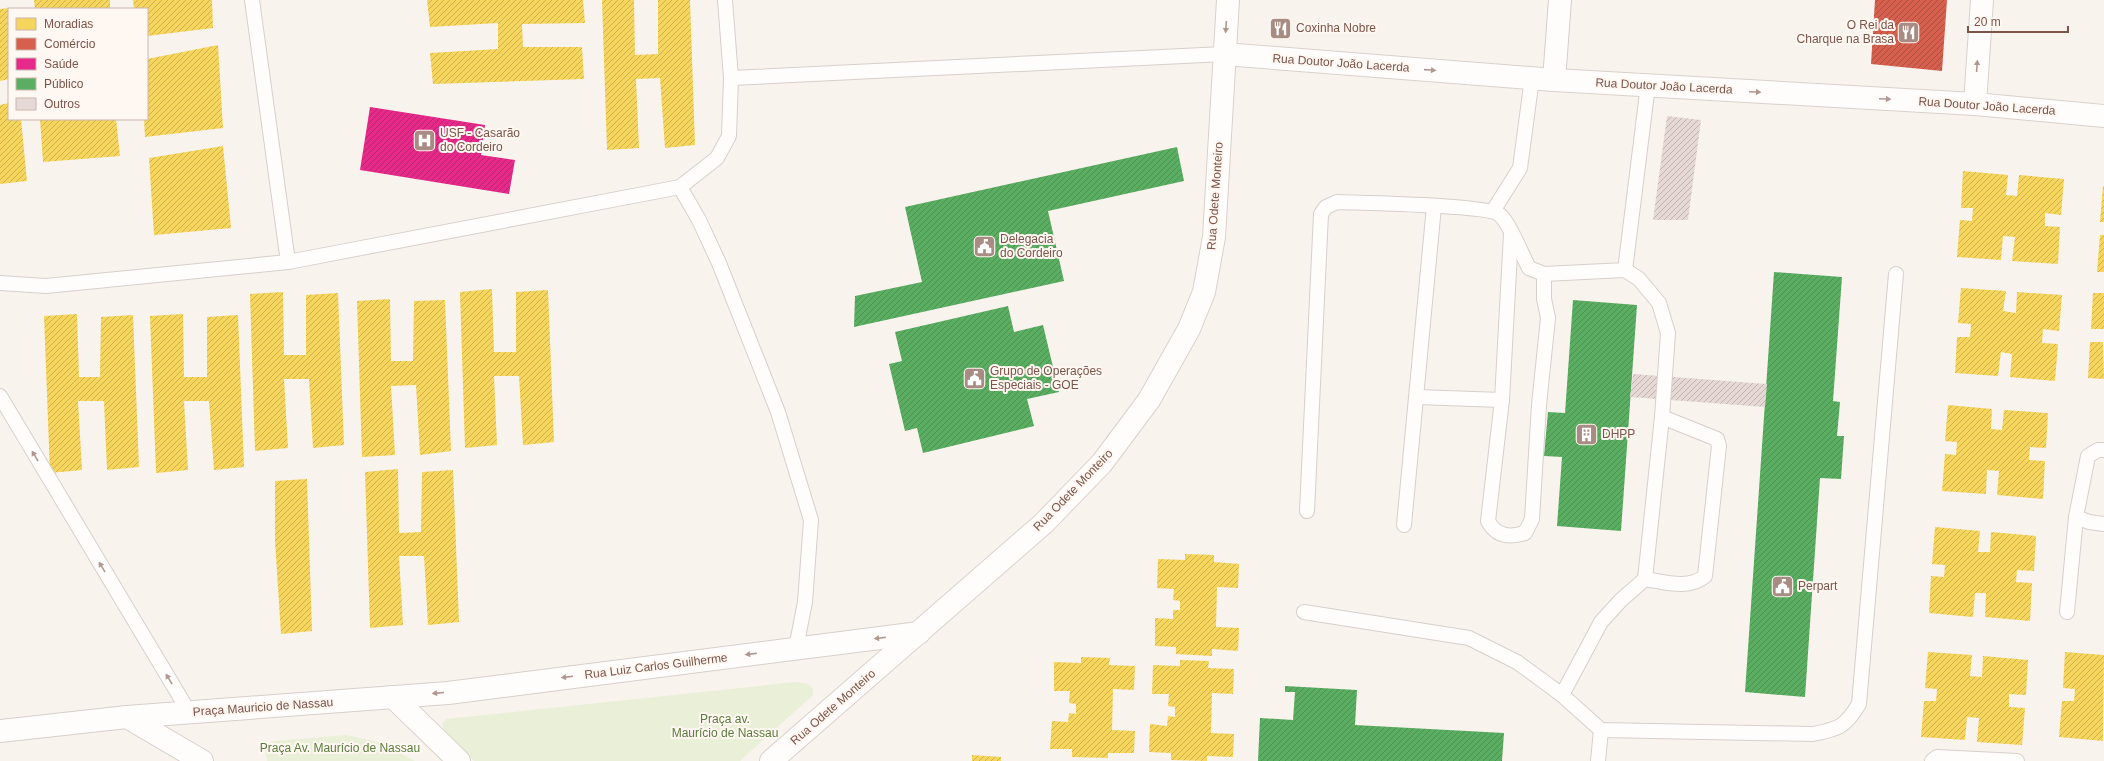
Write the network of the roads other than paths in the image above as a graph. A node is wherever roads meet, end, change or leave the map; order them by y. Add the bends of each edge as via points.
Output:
1 (252, 0) edge
2 (726, 0) edge
3 (1228, 0) edge
4 (1560, 0) edge
5 (1982, 0) edge
6 (1224, 54) junction
7 (731, 78) junction
8 (1532, 78) junction
9 (1554, 80) junction
10 (1648, 85) junction
11 (1975, 104) junction
12 (2104, 116) edge
13 (680, 187) junction
14 (1434, 206) junction
15 (1492, 211) junction
16 (1511, 234) junction
17 (288, 262) junction
18 (1625, 270) junction
19 (1544, 274) junction
20 (1896, 274) dead end
21 (0, 283) edge
22 (0, 396) edge
23 (1417, 398) junction
24 (1502, 400) junction
25 (1662, 417) junction
26 (2104, 450) edge
27 (1307, 511) dead end
28 (2076, 517) junction
29 (2104, 524) edge
30 (1404, 525) dead end
31 (1645, 579) junction
32 (1304, 612) dead end
33 (2068, 612) dead end
34 (919, 633) junction
35 (796, 648) junction
36 (1562, 695) junction
37 (393, 697) junction
38 (189, 712) junction
39 (128, 717) junction
40 (1601, 730) junction
41 (0, 731) edge
42 (202, 761) edge
43 (459, 761) edge
44 (771, 761) edge
45 (1598, 761) edge
46 (1932, 761) edge
47 (2017, 761) edge

1 - 17 lane
2 - 7 lane
3 -> 6 main road, Rua Odete Monteiro
4 - 9 main road
11 -> 5 main road
6 - 7 lane
6 -> 8 main road, Rua Doutor João Lacerda
6 - 34 main road, Rua Odete Monteiro via 1214,237 1204,292 1189,329 1149,400 1102,463 1044,523
7 - 13 lane via 729,136 717,158
8 - 9 main road, Rua Doutor João Lacerda
8 - 15 lane via 1520,168
9 - 10 main road, Rua Doutor João Lacerda
10 -> 11 main road, Rua Doutor João Lacerda
10 - 18 lane
11 - 12 main road, Rua Doutor João Lacerda
13 - 17 lane
13 - 35 lane via 719,262 778,412 811,520 805,602
14 - 15 lane
14 - 23 lane
14 - 27 lane via 1337,202 1326,207 1321,214
15 - 16 lane via 1502,218
16 - 19 lane via 1529,268
16 - 24 lane
17 - 21 lane via 46,286
18 - 19 lane
18 - 25 lane via 1639,279 1659,302 1668,332
19 - 24 lane via 1544,299 1548,318 1539,405 1532,519 1525,533 1514,537 1503,535 1493,529 1488,521
20 - 40 lane via 1859,704 1848,721 1833,730 1813,734
38 -> 22 lane
23 - 24 lane
23 - 30 lane
25 - 31 lane
25 - 31 lane via 1717,439 1719,446 1705,576 1690,584
26 - 28 lane via 2098,450 2088,456
28 - 29 lane
28 - 33 lane
31 - 36 lane via 1601,622
32 - 36 lane via 1469,638 1517,662
34 -> 35 main road, Rua Luiz Carlos Guilherme
34 - 44 main road, Rua Odete Monteiro
35 -> 37 main road, Rua Luiz Carlos Guilherme via 448,693
36 - 40 lane
37 - 38 main road, Praça Mauricio de Nassau
37 - 43 main road
38 - 39 main road, Praça Mauricio de Nassau
39 - 41 main road
39 - 42 main road
40 - 45 lane
46 - 47 lane via 1937,757

